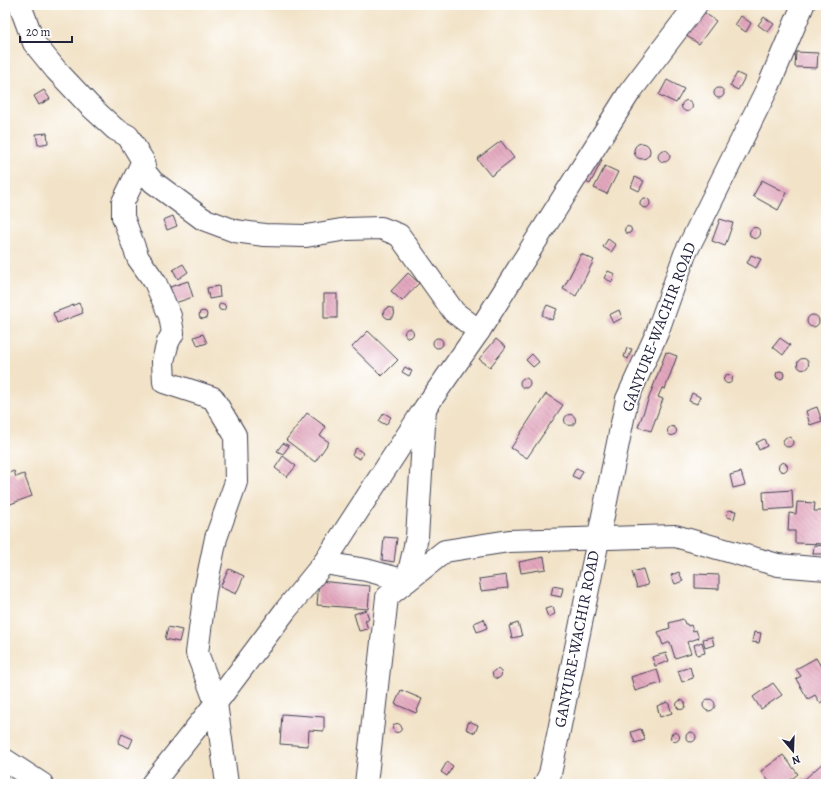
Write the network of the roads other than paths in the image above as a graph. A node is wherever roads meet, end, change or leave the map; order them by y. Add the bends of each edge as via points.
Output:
1 (20, 5) edge
2 (696, 5) edge
3 (803, 5) edge
4 (143, 160) junction
5 (479, 332) junction
6 (425, 408) junction
7 (597, 538) junction
8 (324, 564) junction
9 (826, 570) edge
10 (407, 581) junction
11 (216, 704) junction
12 (5, 760) edge
13 (550, 781) edge
14 (42, 784) edge
15 (152, 784) edge
16 (227, 784) edge
17 (366, 784) edge

1 - 4 street via 34,43 89,105 128,136
2 - 5 street via 630,93
3 - 7 street, GANYURE-WACHIR ROAD via 769,85 685,254 657,333 627,398
4 - 5 street via 145,172 153,182 203,219 235,231 306,236 347,229 381,228 399,235 454,312
4 - 11 street via 123,202 123,217 138,258 155,282 170,316 173,333 163,361 164,382 213,398 235,435 236,482 216,538 205,592 197,653
5 - 6 street
6 - 8 street
6 - 10 street via 417,537
7 - 9 street via 674,536 778,565
7 - 10 street via 509,541 445,551
7 - 13 street, GANYURE-WACHIR ROAD
8 - 10 street via 366,570
8 - 11 street via 284,611
10 - 17 street via 387,597
11 - 15 street
11 - 16 street
12 - 14 street

